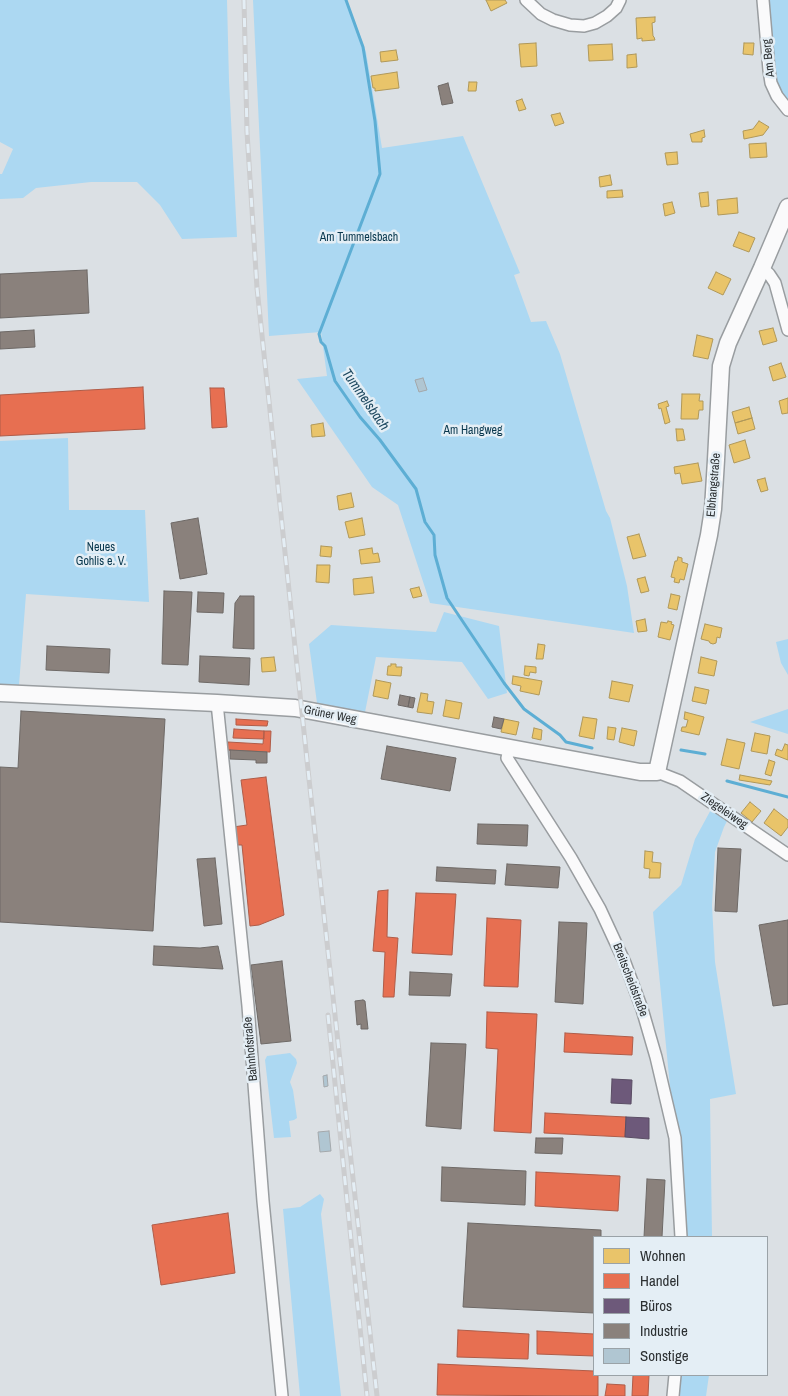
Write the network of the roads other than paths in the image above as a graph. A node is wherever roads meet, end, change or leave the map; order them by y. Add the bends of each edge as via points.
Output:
1 (526, 0) edge
2 (620, 0) edge
3 (764, 0) edge
4 (788, 110) edge
5 (788, 206) edge
6 (762, 268) junction
7 (788, 330) edge
8 (0, 694) edge
9 (217, 703) junction
10 (509, 748) junction
11 (657, 772) junction
12 (788, 856) edge
13 (681, 1236) edge
14 (675, 1376) edge
15 (282, 1396) edge
16 (673, 1396) edge

1 - 2 street via 553,20 584,26 607,16
3 - 4 street, Am Berg via 770,77 777,96
5 - 6 street, Elbhangstraße
6 - 7 street via 775,283
6 - 11 street, Elbhangstraße via 721,366 709,536
8 - 9 street, Grüner Weg
9 - 10 street, Grüner Weg via 302,709
9 - 15 street, Bahnhofstraße via 248,1006
10 - 11 street, Grüner Weg via 640,772
10 - 13 street, Breitscheidstraße via 507,758 600,909 642,1009 675,1138
11 - 12 street, Ziegeleiweg via 680,781
14 - 16 street

